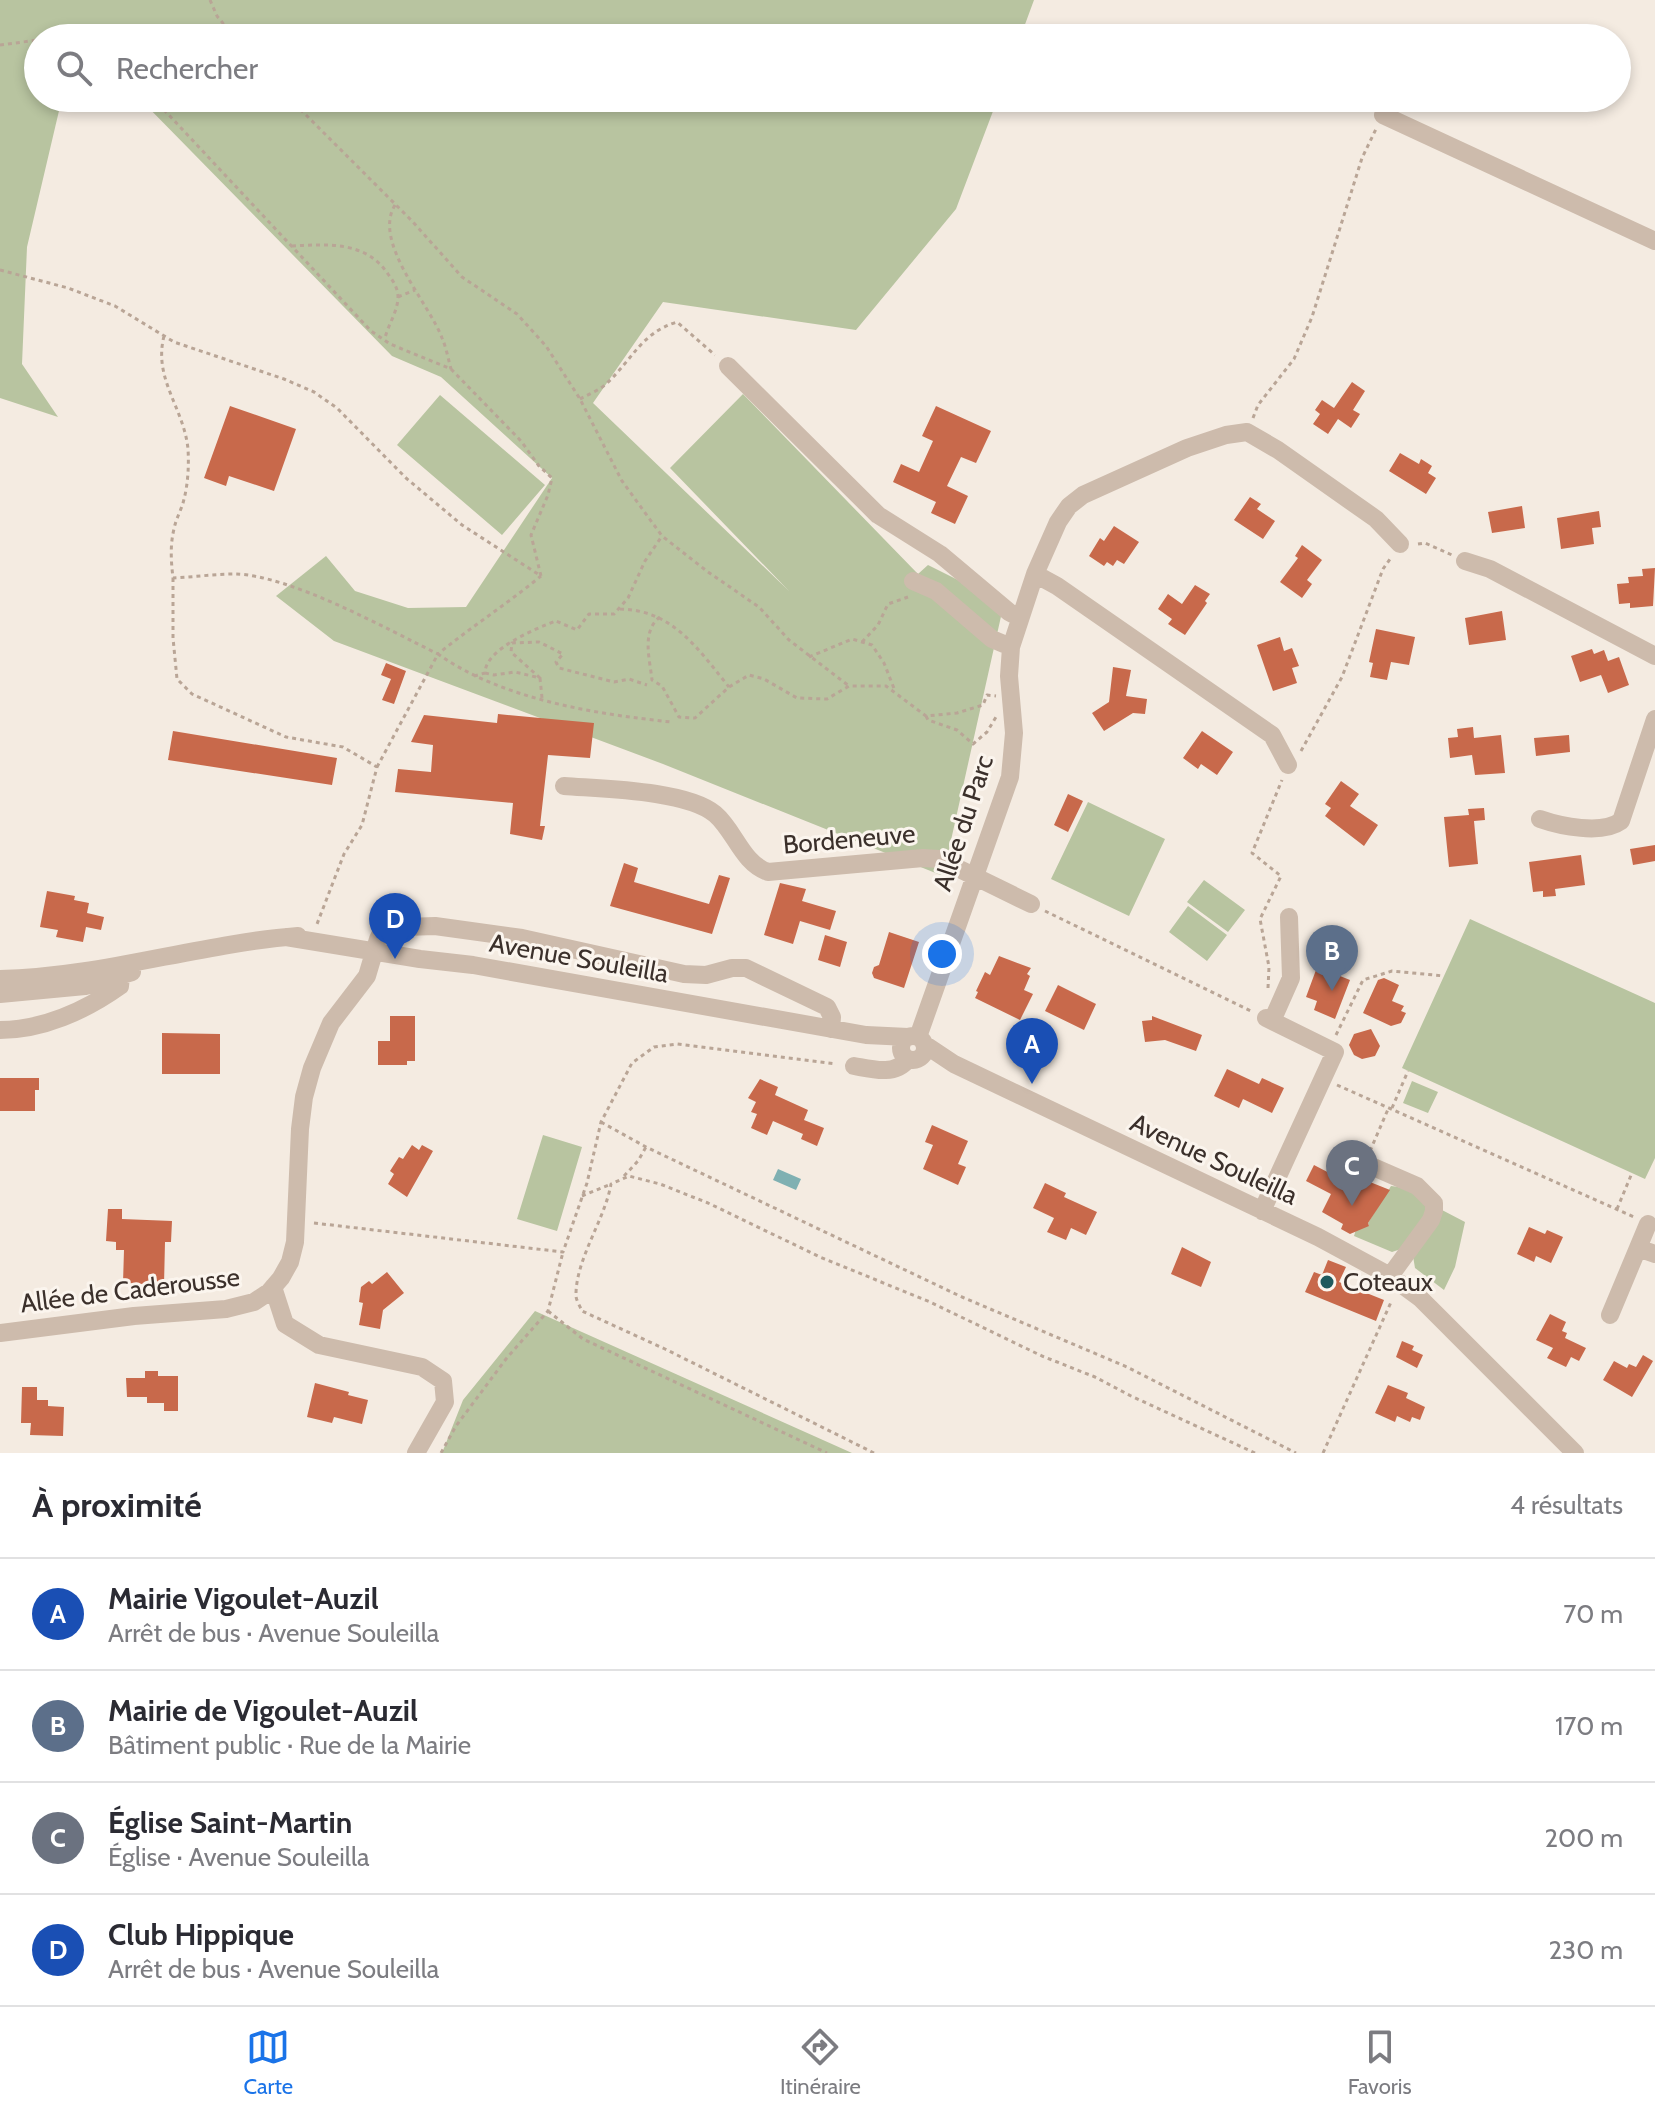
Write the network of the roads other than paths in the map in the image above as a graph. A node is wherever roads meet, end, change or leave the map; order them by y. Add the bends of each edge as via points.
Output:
1 (1383, 115) road end
2 (1655, 241) edge
3 (728, 366) road end
4 (1400, 544) road end
5 (1465, 561) road end
6 (1035, 574) junction
7 (913, 581) dead end
8 (1020, 618) junction
9 (1011, 647) junction
10 (1655, 656) edge
11 (1655, 719) edge
12 (1288, 765) road end
13 (564, 786) dead end
14 (1540, 819) dead end
15 (974, 876) junction
16 (1031, 904) road end
17 (1289, 917) dead end
18 (286, 937) junction
19 (522, 938) junction
20 (376, 945) junction
21 (120, 972) junction
22 (516, 972) junction
23 (0, 979) edge
24 (0, 994) edge
25 (831, 1029) junction
26 (0, 1030) edge
27 (912, 1048) junction
28 (854, 1066) road end
29 (1370, 1160) road end
30 (1262, 1211) junction
31 (1648, 1224) road end
32 (1646, 1251) edge
33 (1392, 1285) junction
34 (273, 1287) junction
35 (1610, 1315) dead end
36 (0, 1333) edge
37 (416, 1453) edge
38 (1575, 1453) edge

1 - 2 street
3 - 8 street via 878,515 940,554
4 - 6 street, Allée du Parc via 1376,519 1247,432 1187,448 1083,495 1058,522
5 - 10 street via 1490,569
6 - 8 street, Allée du Parc
6 - 12 street via 1272,735
7 - 9 street via 936,591 992,639
8 - 9 street, Allée du Parc
9 - 15 street, Allée du Parc via 1010,777
11 - 14 street via 1621,821 1614,826 1564,828
13 - 15 street, Bordeneuve via 639,791 700,804 727,825 757,868 768,872 923,858 947,862
15 - 16 street
15 - 27 street, Allée du Parc
17 - 30 street via 1291,978 1269,1020 1335,1052
18 - 20 street
18 - 20 street via 316,935
18 - 21 street via 164,958
19 - 20 street via 405,927 380,935
19 - 22 street
19 - 25 street via 684,974 746,968 827,1007
20 - 22 street, Avenue Souleilla
20 - 34 street, Allée de Caderousse via 367,976 320,1045 304,1097 298,1221 290,1262
21 - 23 street
21 - 24 street via 49,991
21 - 26 street via 120,986 108,995 52,1022
22 - 25 street, Avenue Souleilla
25 - 27 street, Avenue Souleilla
27 - 28 street via 903,1066 884,1071
27 - 30 street, Avenue Souleilla
29 - 33 street via 1417,1186 1434,1203 1431,1220
30 - 33 street, Avenue Souleilla via 1351,1254
31 - 32 street
32 - 35 street
33 - 38 street, Avenue Souleilla via 1420,1298
34 - 36 street, Allée de Caderousse via 254,1302 226,1309
34 - 37 street via 285,1324 319,1345 422,1367 443,1381 445,1402

